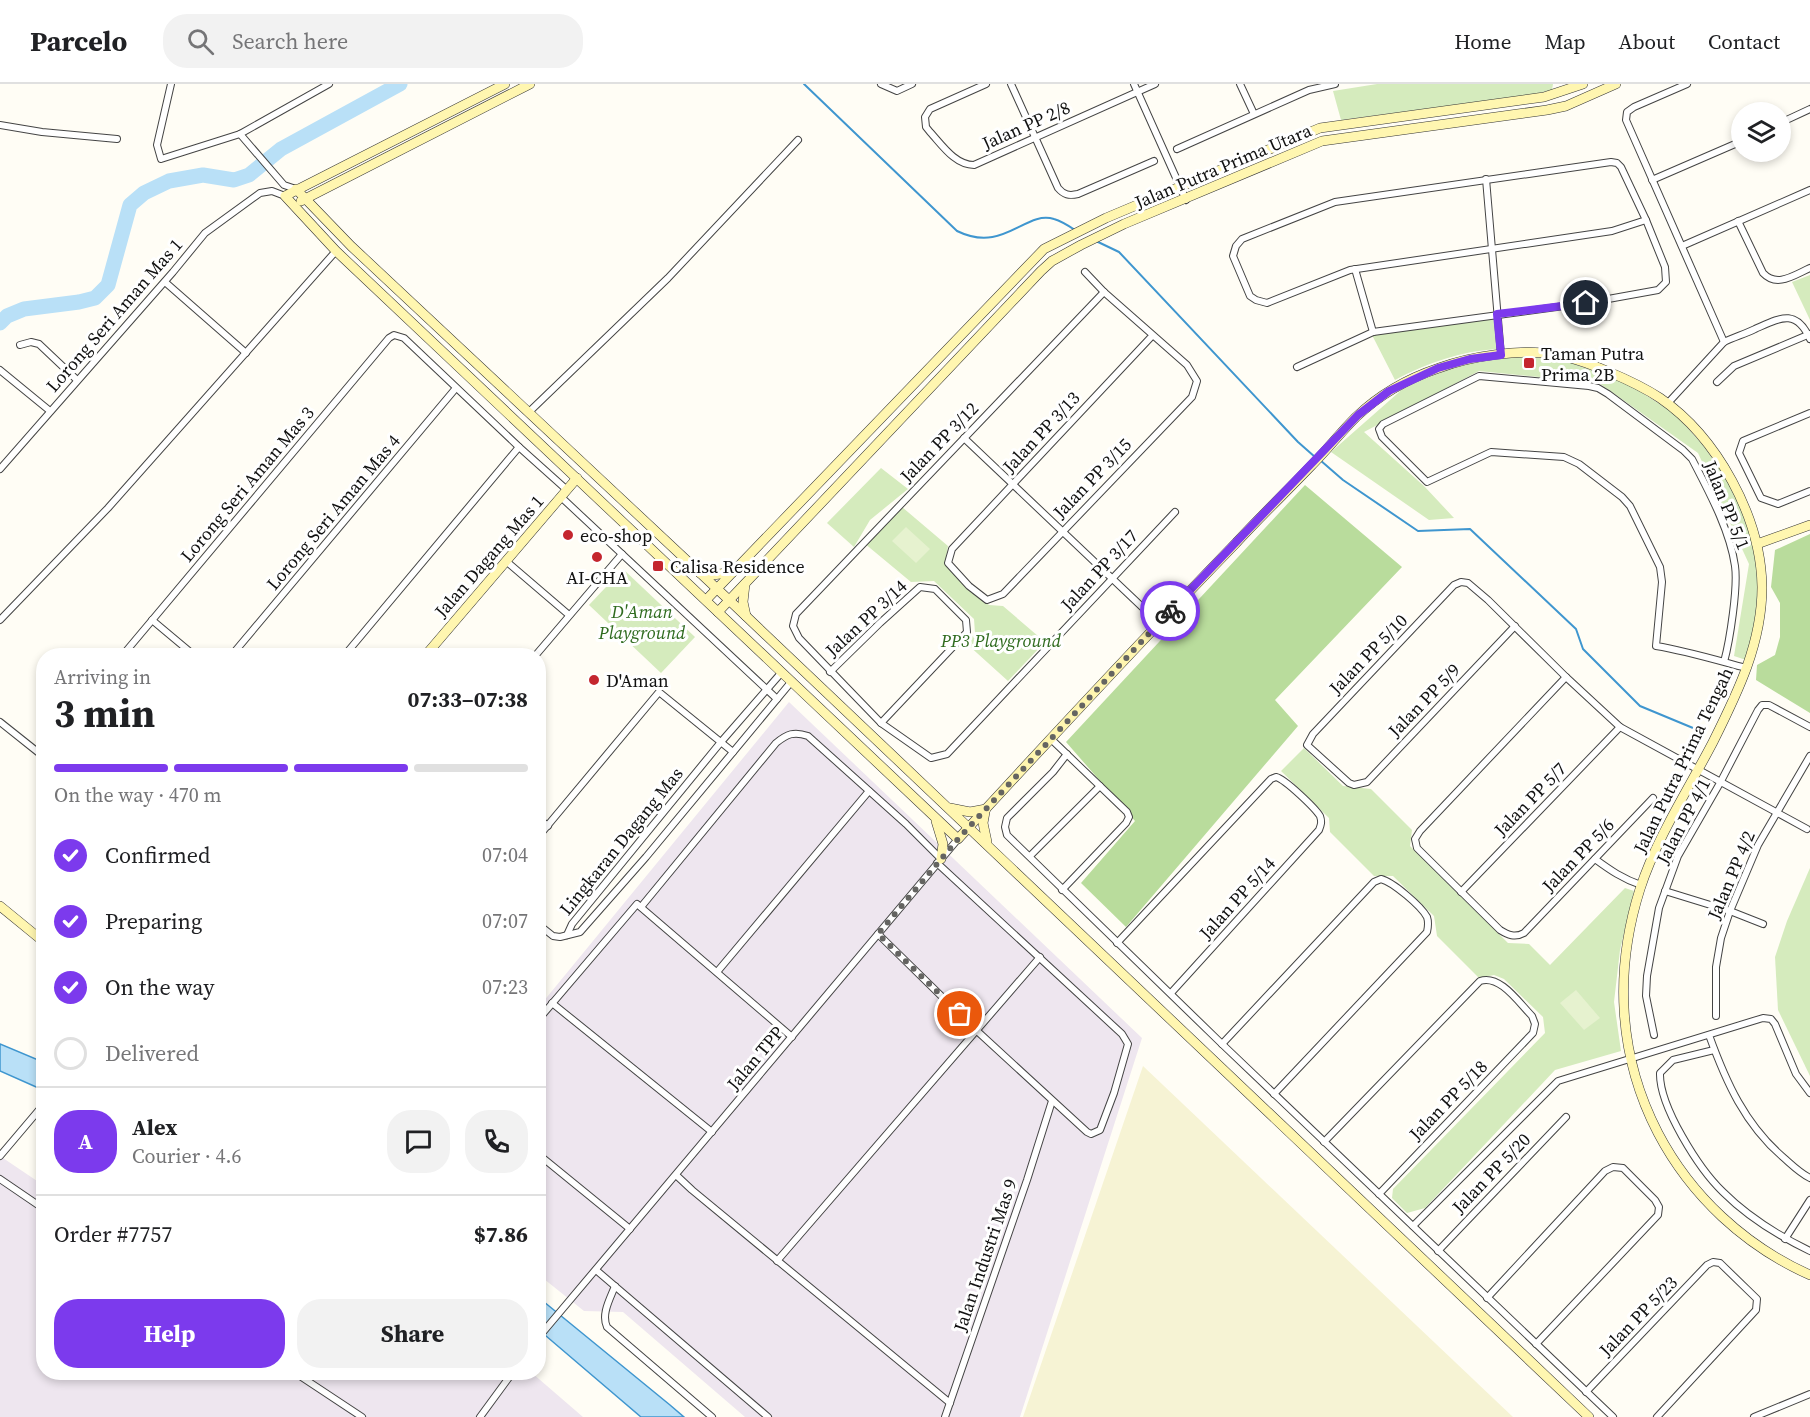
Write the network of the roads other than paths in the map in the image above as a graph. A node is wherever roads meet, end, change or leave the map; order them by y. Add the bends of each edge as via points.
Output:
1 (171, 84) edge
2 (329, 84) edge
3 (504, 84) edge
4 (530, 84) edge
5 (881, 84) edge
6 (912, 84) edge
7 (986, 84) edge
8 (1011, 84) edge
9 (1134, 84) edge
10 (1155, 84) edge
11 (1240, 84) edge
12 (1335, 84) edge
13 (1560, 84) edge
14 (1583, 84) edge
15 (1616, 84) edge
16 (1687, 84) edge
17 (1570, 86) edge
18 (1137, 92) junction
19 (1553, 95) junction
20 (1589, 96) junction
21 (1577, 102) junction
22 (1810, 109) edge
23 (1254, 114) junction
24 (1791, 118) edge
25 (0, 125) edge
26 (240, 134) junction
27 (1036, 138) junction
28 (117, 140) dead end
29 (798, 140) dead end
30 (1731, 146) edge
31 (1177, 149) dead end
32 (1154, 161) dead end
33 (1486, 179) junction
34 (1652, 180) junction
35 (284, 185) junction
36 (1180, 187) junction
37 (296, 189) junction
38 (1810, 190) edge
39 (285, 196) junction
40 (305, 198) junction
41 (1186, 200) junction
42 (293, 205) junction
43 (1646, 220) junction
44 (1738, 221) junction
45 (1682, 246) junction
46 (1491, 248) junction
47 (336, 251) junction
48 (1810, 268) edge
49 (1355, 269) junction
50 (1085, 272) dead end
51 (165, 282) junction
52 (1104, 292) junction
53 (1497, 314) junction
54 (1373, 332) junction
55 (1152, 336) junction
56 (1809, 336) edge
57 (1724, 342) junction
58 (20, 345) dead end
59 (246, 353) junction
60 (1501, 355) junction
61 (1297, 367) dead end
62 (0, 370) edge
63 (77, 380) junction
64 (1717, 382) dead end
65 (456, 388) junction
66 (1668, 403) junction
67 (50, 411) junction
68 (529, 412) junction
69 (1810, 413) edge
70 (964, 438) junction
71 (519, 447) junction
72 (0, 469) edge
73 (577, 478) junction
74 (1012, 484) junction
75 (1810, 491) edge
76 (564, 493) junction
77 (1175, 512) dead end
78 (1810, 525) edge
79 (1062, 531) junction
80 (1757, 544) junction
81 (622, 554) junction
82 (506, 561) junction
83 (734, 571) junction
84 (700, 573) junction
85 (1112, 579) junction
86 (745, 584) junction
87 (717, 589) junction
88 (1003, 594) joint
89 (706, 600) junction
90 (729, 600) junction
91 (718, 612) junction
92 (569, 615) junction
93 (746, 616) junction
94 (1, 617) edge
95 (152, 620) junction
96 (1159, 623) junction
97 (1515, 626) junction
98 (129, 648) edge
99 (185, 648) edge
100 (238, 648) edge
101 (351, 648) edge
102 (432, 648) edge
103 (542, 648) edge
104 (1725, 662) junction
105 (1746, 668) junction
106 (782, 672) junction
107 (830, 672) junction
108 (1566, 677) junction
109 (792, 681) junction
110 (767, 690) junction
111 (777, 699) junction
112 (0, 722) edge
113 (881, 723) junction
114 (1620, 727) junction
115 (1810, 727) edge
116 (1051, 739) junction
117 (721, 742) junction
118 (36, 751) edge
119 (733, 752) junction
120 (1067, 754) junction
121 (1810, 756) edge
122 (1698, 770) junction
123 (1349, 783) joint
124 (1720, 783) junction
125 (1100, 786) junction
126 (869, 791) junction
127 (1653, 798) dead end
128 (947, 807) junction
129 (986, 809) junction
130 (1776, 813) junction
131 (935, 818) junction
132 (548, 826) edge
133 (969, 827) junction
134 (1807, 829) dead end
135 (958, 839) junction
136 (989, 846) junction
137 (1030, 856) junction
138 (1595, 859) junction
139 (939, 861) junction
140 (1641, 885) junction
141 (1062, 890) junction
142 (1665, 891) junction
143 (1461, 892) junction
144 (0, 906) edge
145 (641, 907) junction
146 (1730, 911) junction
147 (1762, 924) dead end
148 (546, 930) edge
149 (878, 934) junction
150 (36, 935) edge
151 (567, 935) junction
152 (1117, 943) junction
153 (1040, 957) junction
154 (717, 972) junction
155 (1171, 993) junction
156 (552, 1004) junction
157 (546, 1011) edge
158 (1716, 1016) dead end
159 (976, 1030) junction
160 (1654, 1035) dead end
161 (1709, 1035) junction
162 (792, 1036) junction
163 (1222, 1044) junction
164 (1714, 1050) junction
165 (1631, 1057) junction
166 (1810, 1093) edge
167 (1274, 1094) junction
168 (1052, 1101) junction
169 (36, 1113) edge
170 (1566, 1117) dead end
171 (712, 1132) junction
172 (1324, 1142) junction
173 (0, 1156) edge
174 (546, 1161) edge
175 (676, 1175) junction
176 (1810, 1178) edge
177 (0, 1179) edge
178 (1379, 1194) junction
179 (1810, 1200) edge
180 (36, 1204) edge
181 (1413, 1226) junction
182 (630, 1229) junction
183 (1785, 1239) junction
184 (1438, 1251) junction
185 (1810, 1251) edge
186 (777, 1261) junction
187 (596, 1270) junction
188 (1810, 1275) edge
189 (615, 1287) junction
190 (1487, 1298) junction
191 (546, 1329) edge
192 (1536, 1344) junction
193 (306, 1380) edge
194 (507, 1380) edge
195 (1586, 1392) junction
196 (1810, 1394) edge
197 (950, 1403) junction
198 (362, 1417) edge
199 (480, 1417) edge
200 (712, 1417) edge
201 (768, 1417) edge
202 (945, 1417) edge
203 (1589, 1417) edge
204 (1614, 1417) edge
205 (1657, 1417) edge
206 (1754, 1417) edge

1 - 26 street via 157,145 161,159
2 - 26 street
3 - 37 main road
4 - 40 main road
5 - 6 street via 897,91
7 - 27 street, Jalan PP 2/8 via 927,112 924,122 930,132 960,163 974,165
8 - 27 street
9 - 18 street
10 - 18 street, Jalan PP 2/8
11 - 23 street
12 - 23 street via 1308,90
13 - 19 main road
14 - 17 main road, Jalan Putra Prima Utara
14 - 20 street
15 - 20 main road, Jalan Putra Prima Utara
16 - 34 street via 1627,112 1626,120
17 - 19 main road, Jalan Putra Prima Utara
17 - 21 street
18 - 27 street, Jalan PP 2/8
18 - 36 street
19 - 36 main road, Jalan Putra Prima Utara via 1320,128
20 - 21 main road, Jalan Putra Prima Utara
21 - 41 main road, Jalan Putra Prima Utara via 1547,111 1322,141
22 - 24 street
23 - 31 street
25 - 28 street
26 - 35 street
27 - 32 street via 1058,188 1071,195
29 - 68 street via 668,278
30 - 34 street
33 - 43 street via 1617,163
33 - 46 street
33 - 49 street via 1335,201 1242,239 1233,256 1250,296 1267,303
34 - 45 street
35 - 37 street
35 - 39 street
36 - 41 street
36 - 83 main road, Jalan Putra Prima Utara via 1044,249
37 - 39 main road
37 - 40 main road
38 - 44 street
39 - 42 main road
39 - 51 street, Lorong Seri Aman Mas 1 via 272,191 260,193 205,233
40 - 42 main road
40 - 68 main road
41 - 86 main road, Jalan Putra Prima Utara via 1052,261
42 - 47 main road
43 - 46 street via 1612,231
43 - 53 street via 1665,267 1666,282 1658,290
44 - 45 street
44 - 48 street via 1768,278 1781,281
45 - 57 street
46 - 49 street
46 - 53 street
47 - 59 street
47 - 73 main road
49 - 54 street
50 - 52 street
51 - 59 street
51 - 63 street, Lorong Seri Aman Mas 1
52 - 55 street
52 - 70 street, Jalan PP 3/12
53 - 54 street
53 - 60 street
54 - 61 street
55 - 74 street, Jalan PP 3/13
55 - 79 street, Jalan PP 3/15 via 1186,365 1197,381 1192,397
56 - 57 street via 1795,319 1781,317
56 - 64 street via 1734,366
57 - 66 street
58 - 63 street via 39,344
59 - 94 street via 108,508
60 - 66 main road, Jalan Putra Prima Tengah via 1555,354 1603,369
60 - 96 main road, Jalan Putra Prima Tengah via 1438,368 1389,391 1358,415
62 - 67 street
63 - 67 street, Lorong Seri Aman Mas 1
65 - 71 street
65 - 95 street, Lorong Seri Aman Mas 3 via 404,338 389,338
65 - 100 street, Lorong Seri Aman Mas 4
66 - 80 main road, Jalan Putra Prima Tengah via 1706,443 1731,480 1749,516
67 - 72 street, Lorong Seri Aman Mas 1
68 - 84 main road
69 - 75 street via 1743,441 1739,453 1761,498 1778,504
70 - 74 street
70 - 107 street, Jalan PP 3/12 via 796,614 793,626 799,638
71 - 76 street
71 - 101 street
73 - 76 main road, Jalan Dagang Mas 1
73 - 89 main road
74 - 79 street
74 - 88 street, Jalan PP 3/13 via 952,549 948,563 987,600
76 - 81 street
76 - 82 main road, Jalan Dagang Mas 1
77 - 85 street, Jalan PP 3/17
78 - 80 main road
79 - 85 street
79 - 88 street, Jalan PP 3/15
80 - 105 main road, Jalan Putra Prima Tengah via 1761,618
81 - 92 street
81 - 110 street
82 - 92 street
82 - 102 main road, Jalan Dagang Mas 1
83 - 84 main road
83 - 87 main road, Jalan Putra Prima Utara
84 - 87 main road
85 - 96 street
85 - 113 street, Jalan PP 3/17 via 947,754 931,758
86 - 90 main road, Jalan Putra Prima Utara
86 - 93 main road
87 - 89 main road, Jalan Putra Prima Utara
87 - 90 main road
89 - 91 main road
90 - 91 main road, Jalan Putra Prima Utara
90 - 93 main road
91 - 106 main road
92 - 103 street
93 - 128 main road
95 - 98 street, Lorong Seri Aman Mas 3
95 - 99 street
96 - 116 main road
97 - 108 street
97 - 123 street, Jalan PP 5/9 via 1367,782
97 - 123 street, Jalan PP 5/10 via 1468,583 1454,585 1313,734 1307,745
104 - 104 street, Jalan PP 5/1 via 1736,575 1729,539 1692,459 1608,394 1589,386 1479,376 1379,429 1382,437 1427,482 1491,452 1564,457 1579,464 1630,506 1660,567 1656,646
104 - 105 street
105 - 122 main road, Jalan Putra Prima Tengah
106 - 109 main road
106 - 110 street, Lingkaran Dagang Mas
107 - 113 street
107 - 113 street, Jalan PP 3/14 via 920,587 935,590 952,606 966,620 967,632
108 - 114 street
108 - 143 street via 1417,835 1417,848
109 - 111 street, Lingkaran Dagang Mas
109 - 131 main road
110 - 111 street
110 - 117 street, Lingkaran Dagang Mas
111 - 119 street, Lingkaran Dagang Mas
112 - 118 street
114 - 122 street
114 - 143 street, Jalan PP 5/7
115 - 124 street, Jalan PP 4/1 via 1762,705
116 - 120 street
116 - 129 main road
117 - 119 street
117 - 132 street via 659,692
117 - 151 street, Lingkaran Dagang Mas
119 - 151 street, Lingkaran Dagang Mas via 580,932
120 - 125 street
120 - 137 street via 1007,818 1007,835
121 - 130 street, Jalan PP 4/2
122 - 124 street
122 - 140 main road, Jalan Putra Prima Tengah
124 - 130 street
124 - 142 street, Jalan PP 4/1 via 1678,856
125 - 137 street
125 - 141 street via 1129,817
126 - 139 street
126 - 145 street via 808,736 798,732 786,735
126 - 154 street
127 - 138 street, Jalan PP 5/6
128 - 129 main road via 970,812
128 - 133 main road
129 - 133 main road
129 - 136 main road via 983,823
130 - 134 street
130 - 146 street, Jalan PP 4/2
131 - 135 main road
131 - 139 main road via 943,844
133 - 135 main road
133 - 136 main road
135 - 139 street, Jalan TPP
136 - 203 main road
137 - 141 street
138 - 140 street
138 - 143 street, Jalan PP 5/6 via 1518,936 1506,934
139 - 149 street, Jalan TPP
139 - 153 street
140 - 165 main road, Jalan Putra Prima Tengah via 1631,921 1622,994
141 - 152 street
142 - 146 street
142 - 160 street, Jalan PP 4/1 via 1647,976 1646,996
144 - 150 main road
145 - 154 street
145 - 156 street via 638,904
146 - 147 street
146 - 158 street, Jalan PP 4/2 via 1716,967
148 - 151 street via 553,936
149 - 159 street
149 - 162 street, Jalan TPP
152 - 155 street
152 - 155 street, Jalan PP 5/14 via 1271,779 1283,780 1319,814 1319,830
153 - 159 street
153 - 168 street via 1128,1044 1100,1130 1091,1134
154 - 162 street
155 - 163 street
156 - 157 street
156 - 171 street
159 - 168 street
159 - 186 street
161 - 164 street
161 - 165 street
161 - 166 street via 1771,1019 1796,1074
162 - 171 street, Jalan TPP
163 - 167 street
163 - 167 street via 1374,882 1390,882 1426,915 1426,932
164 - 176 street via 1746,1117 1776,1151
164 - 183 street via 1673,1060 1660,1073 1660,1085 1677,1127 1722,1192
165 - 181 street via 1558,1080
165 - 188 main road, Jalan Putra Prima Tengah via 1638,1090 1653,1124 1696,1190 1724,1221
167 - 172 street
168 - 197 street, Jalan Industri Mas 9
169 - 173 street
170 - 184 street, Jalan PP 5/20
171 - 175 street, Jalan TPP
172 - 178 street
172 - 178 street, Jalan PP 5/18 via 1480,981 1496,981 1532,1016 1533,1033
174 - 182 street
175 - 182 street, Jalan TPP
175 - 186 street
177 - 180 street
178 - 181 street
179 - 183 street
181 - 184 street
182 - 187 street, Jalan TPP
183 - 185 street
184 - 190 street
186 - 197 street
187 - 189 street
187 - 191 street, Jalan TPP
189 - 200 street via 605,1313 607,1326
189 - 201 street
190 - 192 street
190 - 192 street via 1605,1171 1623,1168 1655,1200 1658,1215
192 - 195 street
193 - 198 street
194 - 199 street
195 - 204 street
195 - 205 street, Jalan PP 5/23 via 1707,1265 1720,1263 1757,1299 1756,1310
196 - 206 street
197 - 202 street, Jalan Industri Mas 9

